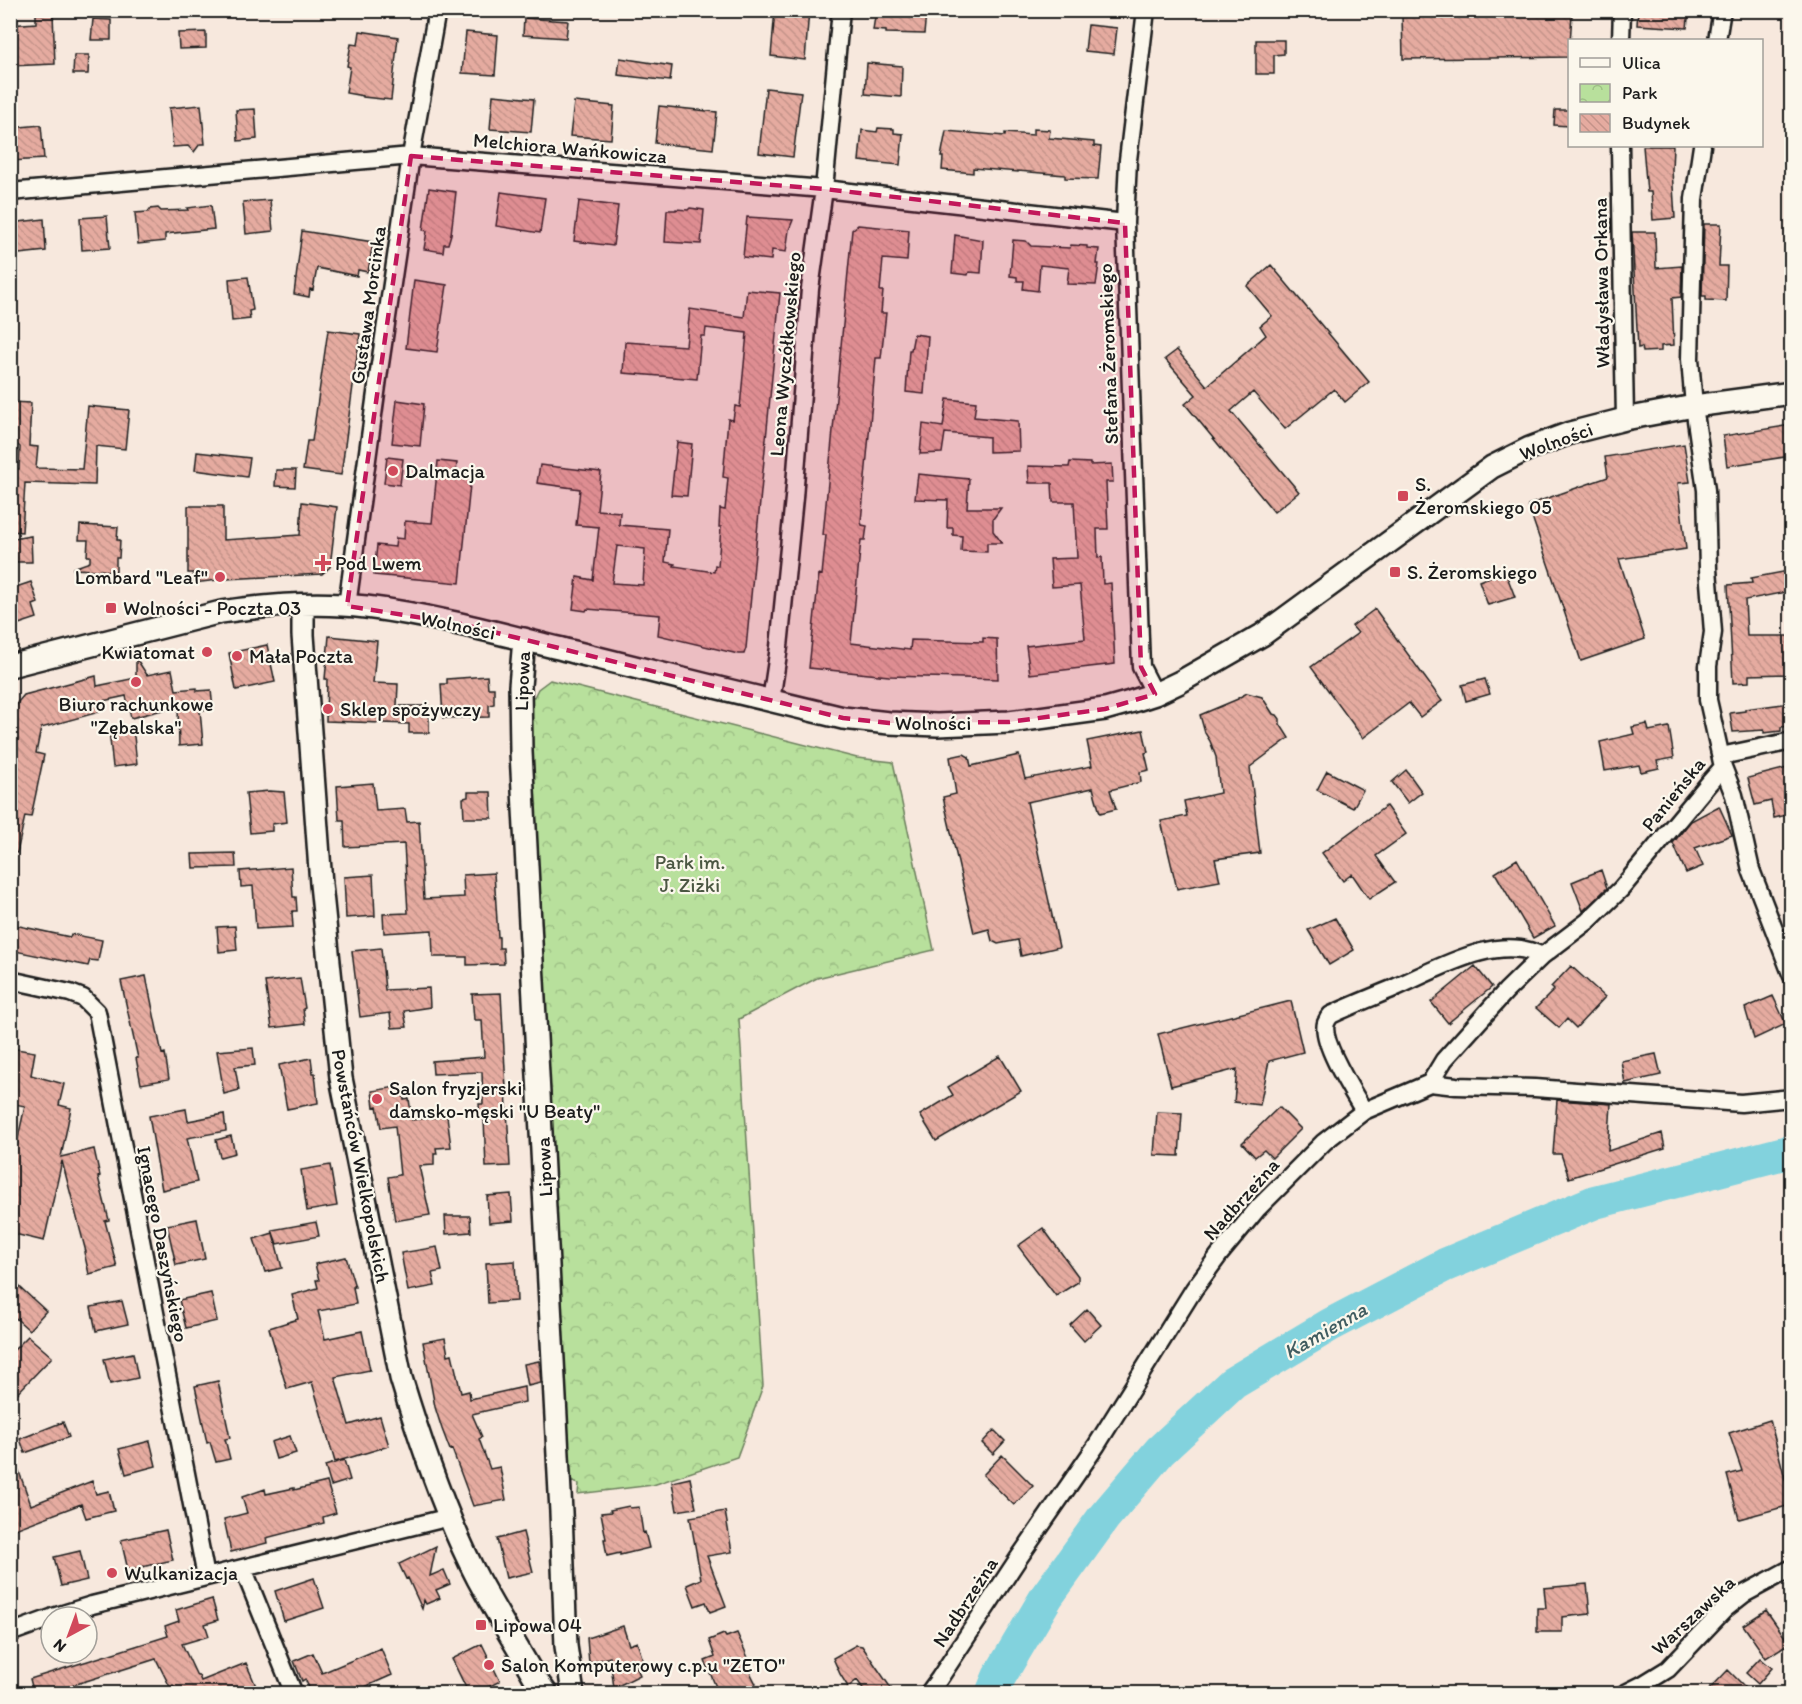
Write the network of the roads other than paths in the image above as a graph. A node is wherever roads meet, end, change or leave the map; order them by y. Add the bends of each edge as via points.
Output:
1 (437, 10) edge
2 (841, 10) edge
3 (1146, 10) edge
4 (1622, 10) edge
5 (1722, 10) edge
6 (1621, 39) edge
7 (1717, 39) edge
8 (1620, 147) edge
9 (1702, 147) edge
10 (411, 156) junction
11 (824, 189) junction
12 (10, 192) edge
13 (1125, 223) junction
14 (1791, 393) edge
15 (1694, 406) junction
16 (1625, 419) junction
17 (303, 605) junction
18 (347, 606) junction
19 (524, 639) junction
20 (10, 666) edge
21 (1155, 694) junction
22 (771, 701) junction
23 (1791, 741) edge
24 (1722, 762) junction
25 (1542, 956) junction
26 (1791, 976) edge
27 (10, 980) edge
28 (1430, 1083) junction
29 (1791, 1098) edge
30 (1364, 1111) junction
31 (450, 1517) junction
32 (243, 1568) junction
33 (1791, 1568) edge
34 (206, 1577) junction
35 (92, 1605) edge
36 (39, 1622) edge
37 (10, 1633) edge
38 (294, 1694) edge
39 (547, 1694) edge
40 (573, 1694) edge
41 (928, 1694) edge
42 (1624, 1694) edge

1 - 10 street, Gustawa Morcinka
2 - 11 street, Leona Wyczółkowskiego
3 - 13 street, Stefana Żeromskiego via 1128,160
4 - 6 street
5 - 7 street
8 - 16 street, Władysława Orkana
9 - 15 street via 1694,210 1690,359
10 - 11 street, Melchiora Wańkowicza
10 - 12 street, Melchiora Wańkowicza
10 - 18 street, Gustawa Morcinka
11 - 13 street, Melchiora Wańkowicza
11 - 22 street, Leona Wyczółkowskiego via 810,289 794,498
13 - 21 street, Stefana Żeromskiego via 1141,667
14 - 15 street, Wolności
15 - 16 street, Wolności
15 - 24 street, Panieńska via 1706,490 1713,632 1708,700
16 - 21 street, Wolności via 1570,433 1492,467 1262,635
17 - 18 street, Wolności
17 - 20 street, Wolności via 221,612
17 - 31 street, Powstańców Wielkopolskich via 321,884 341,1078 401,1378
18 - 19 street, Wolności via 461,624
19 - 22 street, Wolności
19 - 40 street, Lipowa via 521,752 566,1646
21 - 22 street, Wolności via 1063,716 937,725 843,718
23 - 24 street
24 - 25 street, Panieńska via 1621,889 1588,921
24 - 26 street via 1734,795 1751,870
25 - 28 street, Panieńska via 1444,1060
25 - 30 street via 1530,950 1480,952 1331,1015 1325,1024 1327,1040
27 - 34 street, Ignacego Daszyńskiego via 70,993 83,998 97,1011
28 - 29 street, Nadbrzeżna via 1741,1103
28 - 30 street, Nadbrzeżna
30 - 41 street, Nadbrzeżna via 1324,1142 1258,1208 1219,1255 1096,1446
31 - 32 street
31 - 39 street, Powstańców Wielkopolskich via 478,1577
32 - 34 street
32 - 38 street
33 - 42 street, Warszawska via 1744,1594 1668,1669
34 - 35 street
36 - 37 street

